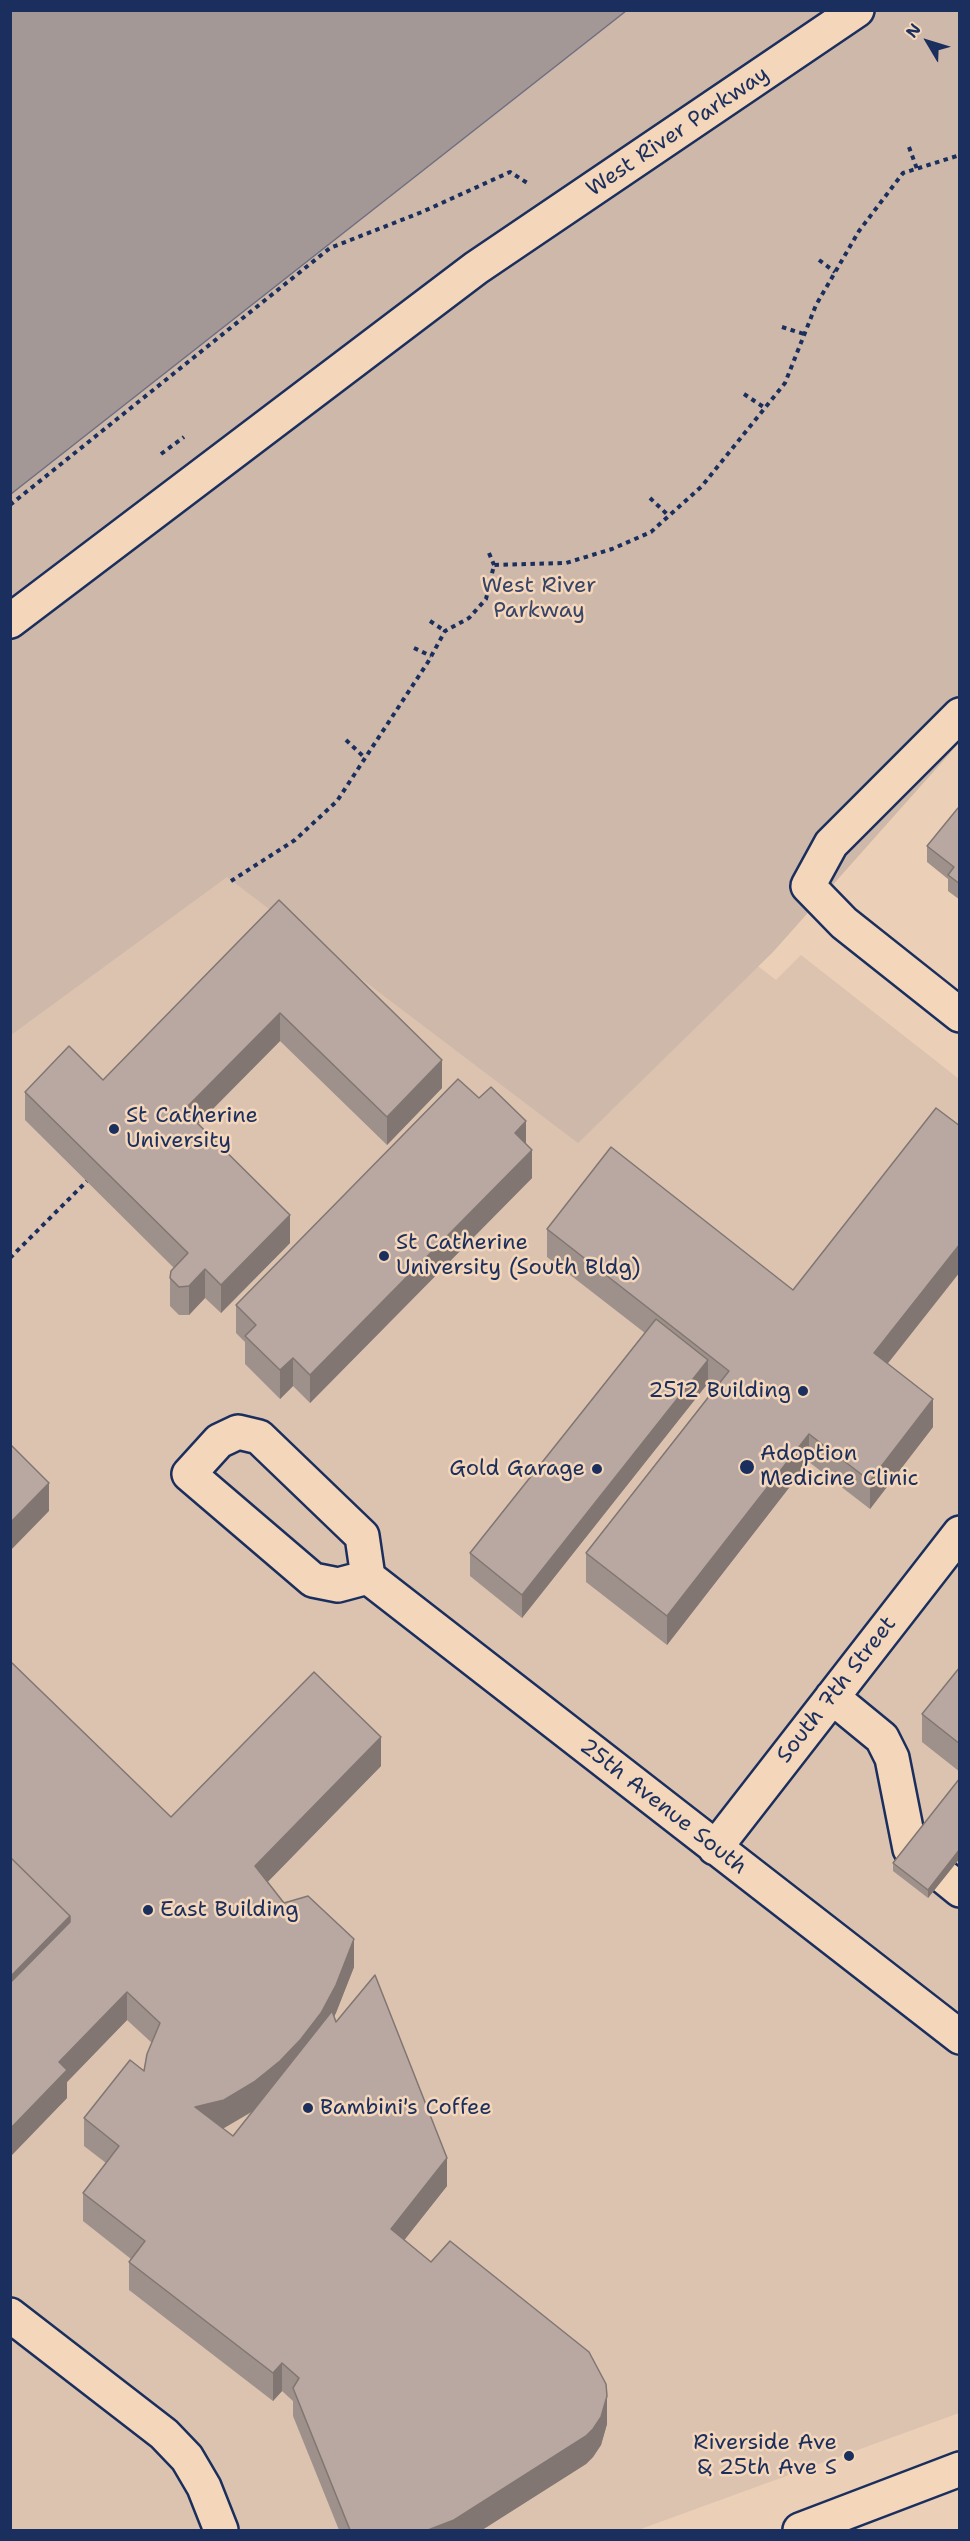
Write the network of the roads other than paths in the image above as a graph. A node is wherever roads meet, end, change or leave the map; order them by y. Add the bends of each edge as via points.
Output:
1 (857, 10) edge
2 (10, 621) edge
3 (960, 715) edge
4 (960, 1015) edge
5 (960, 1533) edge
6 (368, 1577) junction
7 (832, 1697) junction
8 (715, 1848) junction
9 (910, 1849) edge
10 (960, 2037) edge
11 (10, 2315) edge
12 (960, 2469) edge
13 (221, 2530) edge
14 (800, 2530) edge

1 - 2 street, West River Parkway via 476,268
3 - 4 street via 831,844 808,886 844,923
5 - 7 street, South 7th Street
6 - 6 street via 362,1536 259,1437 238,1432 219,1441 189,1474 313,1580 338,1584
6 - 8 street, 25th Avenue South
7 - 8 street, South 7th Street
7 - 9 street via 882,1738 892,1758
8 - 10 street, 25th Avenue South
11 - 13 street via 164,2434 187,2458
12 - 14 street

